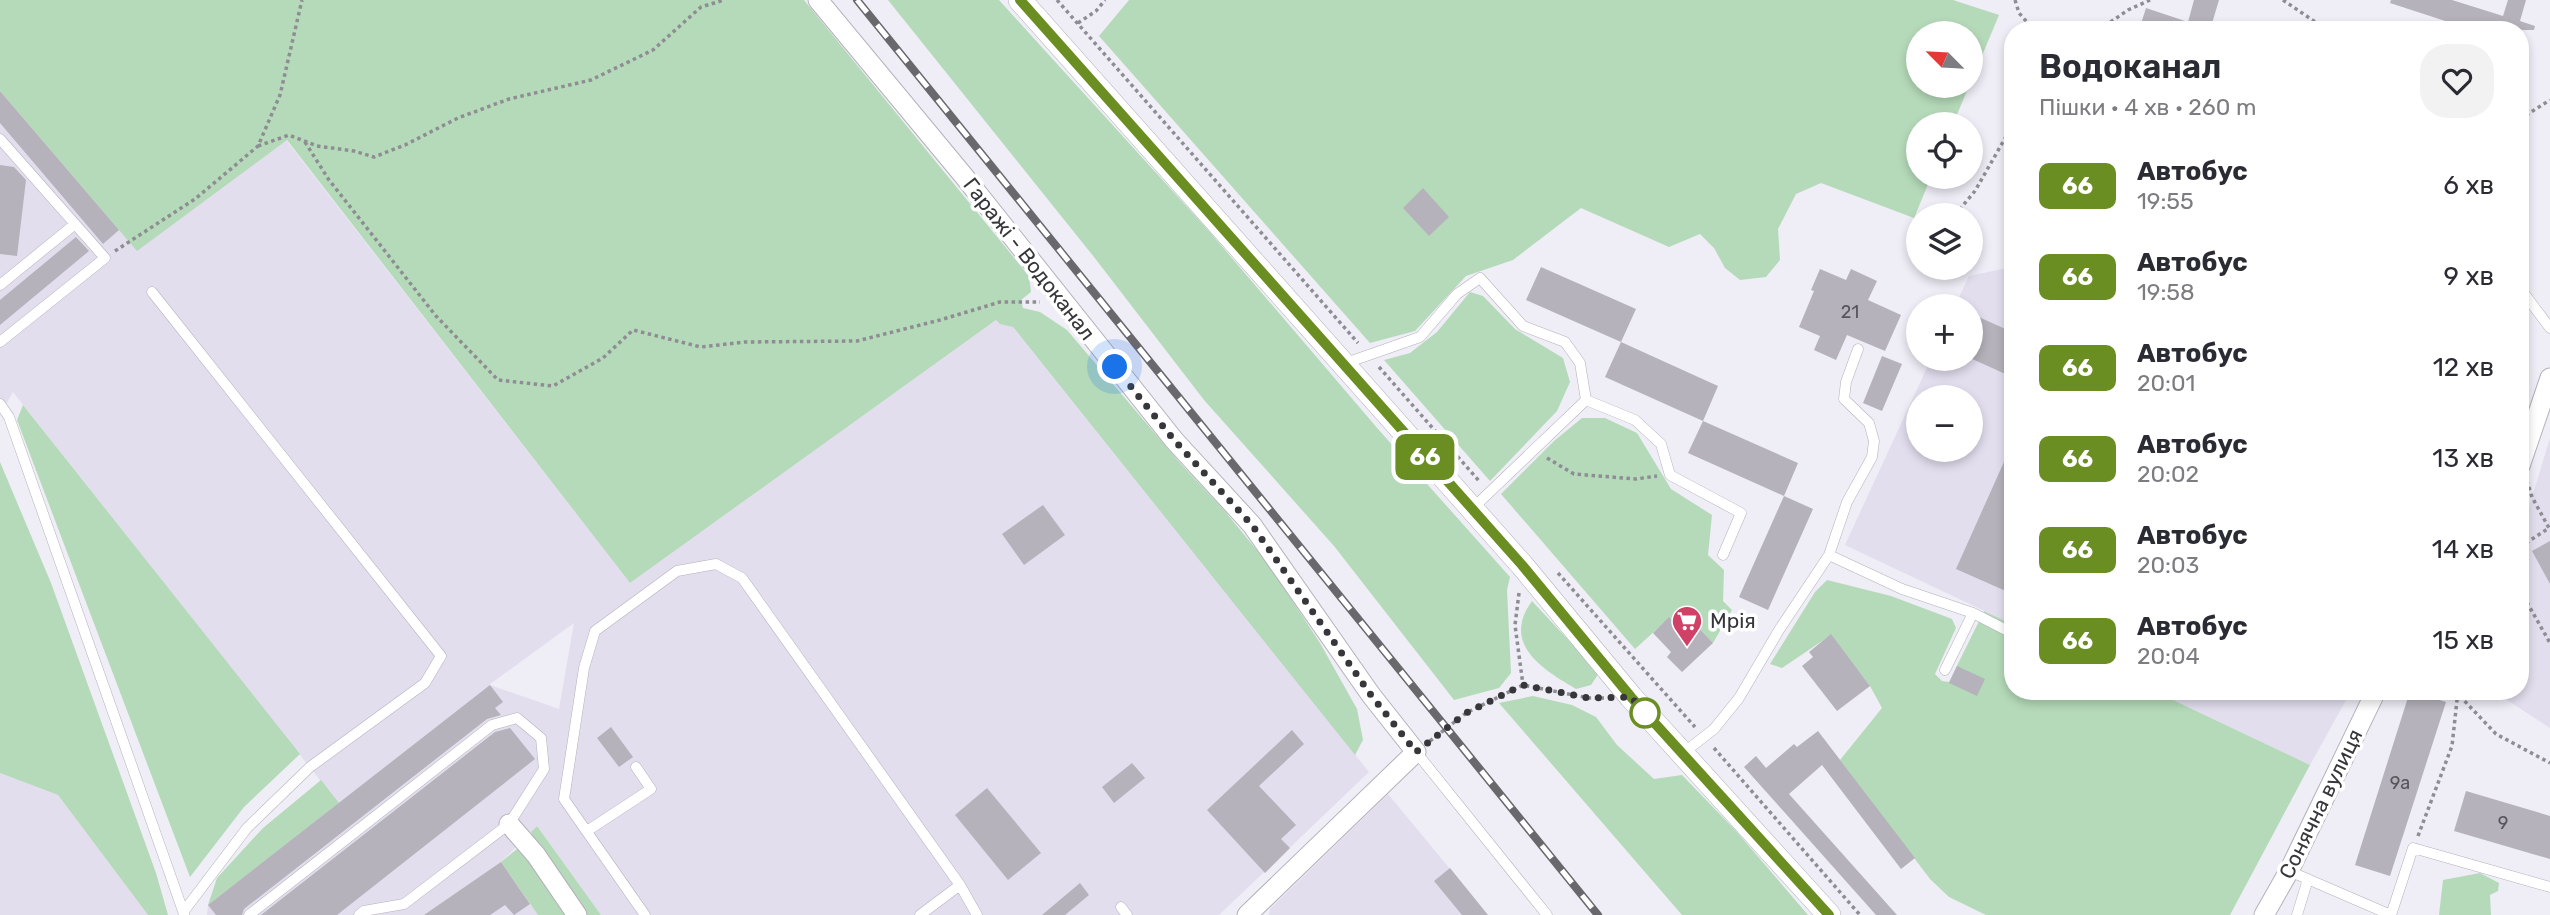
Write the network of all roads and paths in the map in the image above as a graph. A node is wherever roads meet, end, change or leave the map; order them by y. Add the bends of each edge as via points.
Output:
1 (302, 0) edge
2 (724, 0) edge
3 (818, 0) edge
4 (1020, 0) edge
5 (1056, 0) edge
6 (1105, 0) edge
7 (2015, 0) edge
8 (2150, 0) edge
9 (2283, 0) edge
10 (2026, 21) edge
11 (2112, 21) edge
12 (2314, 21) edge
13 (1077, 24) junction
14 (2550, 100) edge
15 (2529, 113) edge
16 (0, 139) edge
17 (2004, 140) edge
18 (305, 142) junction
19 (258, 146) junction
20 (1965, 203) edge
21 (75, 224) junction
22 (105, 258) junction
23 (0, 285) edge
24 (152, 292) dead end
25 (2529, 300) edge
26 (1063, 302) junction
27 (2550, 328) edge
28 (0, 342) edge
29 (1858, 349) dead end
30 (1368, 355) junction
31 (1343, 364) junction
32 (2550, 378) edge
33 (1586, 400) junction
34 (0, 404) edge
35 (2529, 438) edge
36 (1534, 449) junction
37 (1670, 475) junction
38 (1489, 492) junction
39 (2532, 497) dead end
40 (1472, 509) junction
41 (2549, 528) edge
42 (2529, 541) edge
43 (1723, 555) dead end
44 (1829, 555) junction
45 (1550, 563) dead end
46 (1522, 565) junction
47 (2529, 606) edge
48 (1973, 613) junction
49 (2004, 629) edge
50 (2550, 643) edge
51 (1945, 670) dead end
52 (1523, 685) junction
53 (1631, 697) junction
54 (2372, 700) edge
55 (2456, 700) edge
56 (2465, 700) edge
57 (1704, 737) junction
58 (1416, 752) junction
59 (1682, 755) junction
60 (2550, 763) edge
61 (636, 767) dead end
62 (509, 824) junction
63 (587, 831) junction
64 (2413, 848) junction
65 (2289, 871) junction
66 (2308, 879) junction
67 (960, 885) junction
68 (2550, 887) edge
69 (184, 913) edge
70 (249, 915) edge
71 (359, 915) edge
72 (577, 915) edge
73 (645, 915) edge
74 (920, 915) edge
75 (977, 915) edge
76 (1247, 915) edge
77 (1547, 915) edge
78 (1829, 915) edge
79 (1860, 915) edge
80 (2264, 915) edge
81 (2297, 915) edge

1 - 19 path via 280,95
2 - 18 path via 701,7 653,50 591,80 496,104 374,157
3 - 26 street, Гаражі - Водоканал
4 - 31 street
5 - 13 path
6 - 13 path
7 - 10 path
8 - 11 path
9 - 12 path
13 - 30 path
14 - 15 path
16 - 21 lane
17 - 20 path
18 - 19 path via 289,135
18 - 26 path via 329,180 436,316 498,380 553,386 603,358 633,330 701,347 857,341 1000,302
19 - 22 path via 195,199
21 - 22 lane
21 - 23 lane
22 - 28 lane
24 - 69 lane via 440,656 425,683 310,767 247,828
25 - 27 lane
26 - 58 street, Гаражі - Водоканал via 1174,440 1252,525
29 - 44 lane via 1844,399 1868,423 1874,441 1872,457 1847,502
30 - 31 lane
30 - 33 lane via 1420,337 1457,294 1480,278 1523,326 1565,342 1580,363
30 - 38 path
31 - 40 street
32 - 35 street
33 - 36 lane
33 - 37 lane via 1635,421 1661,444
34 - 69 lane via 9,417
36 - 37 path via 1574,474 1636,479
36 - 38 lane
37 - 43 lane via 1741,513
38 - 40 lane
39 - 41 path
40 - 46 street
41 - 42 path
44 - 48 lane via 1902,589
44 - 57 lane via 1739,698
45 - 57 path
46 - 52 path via 1515,625
46 - 53 street
47 - 50 path
48 - 49 lane
48 - 51 lane
52 - 53 path via 1589,698
52 - 58 path via 1466,713
53 - 59 street
54 - 65 street, Сонячна вулиця
55 - 64 path via 2452,746
56 - 60 path via 2497,734
57 - 59 lane
57 - 79 path
58 - 76 street
58 - 77 lane
59 - 78 street
61 - 63 lane via 651,789
62 - 70 lane via 544,769 541,738 517,718 492,725
62 - 71 lane via 404,904
62 - 72 street
63 - 67 lane via 564,799 584,668 595,631 677,571 716,564 742,578
63 - 73 lane
64 - 66 lane via 2391,915
64 - 68 lane
65 - 66 lane
65 - 80 street, Сонячна вулиця
66 - 81 lane
67 - 74 lane
67 - 75 lane

